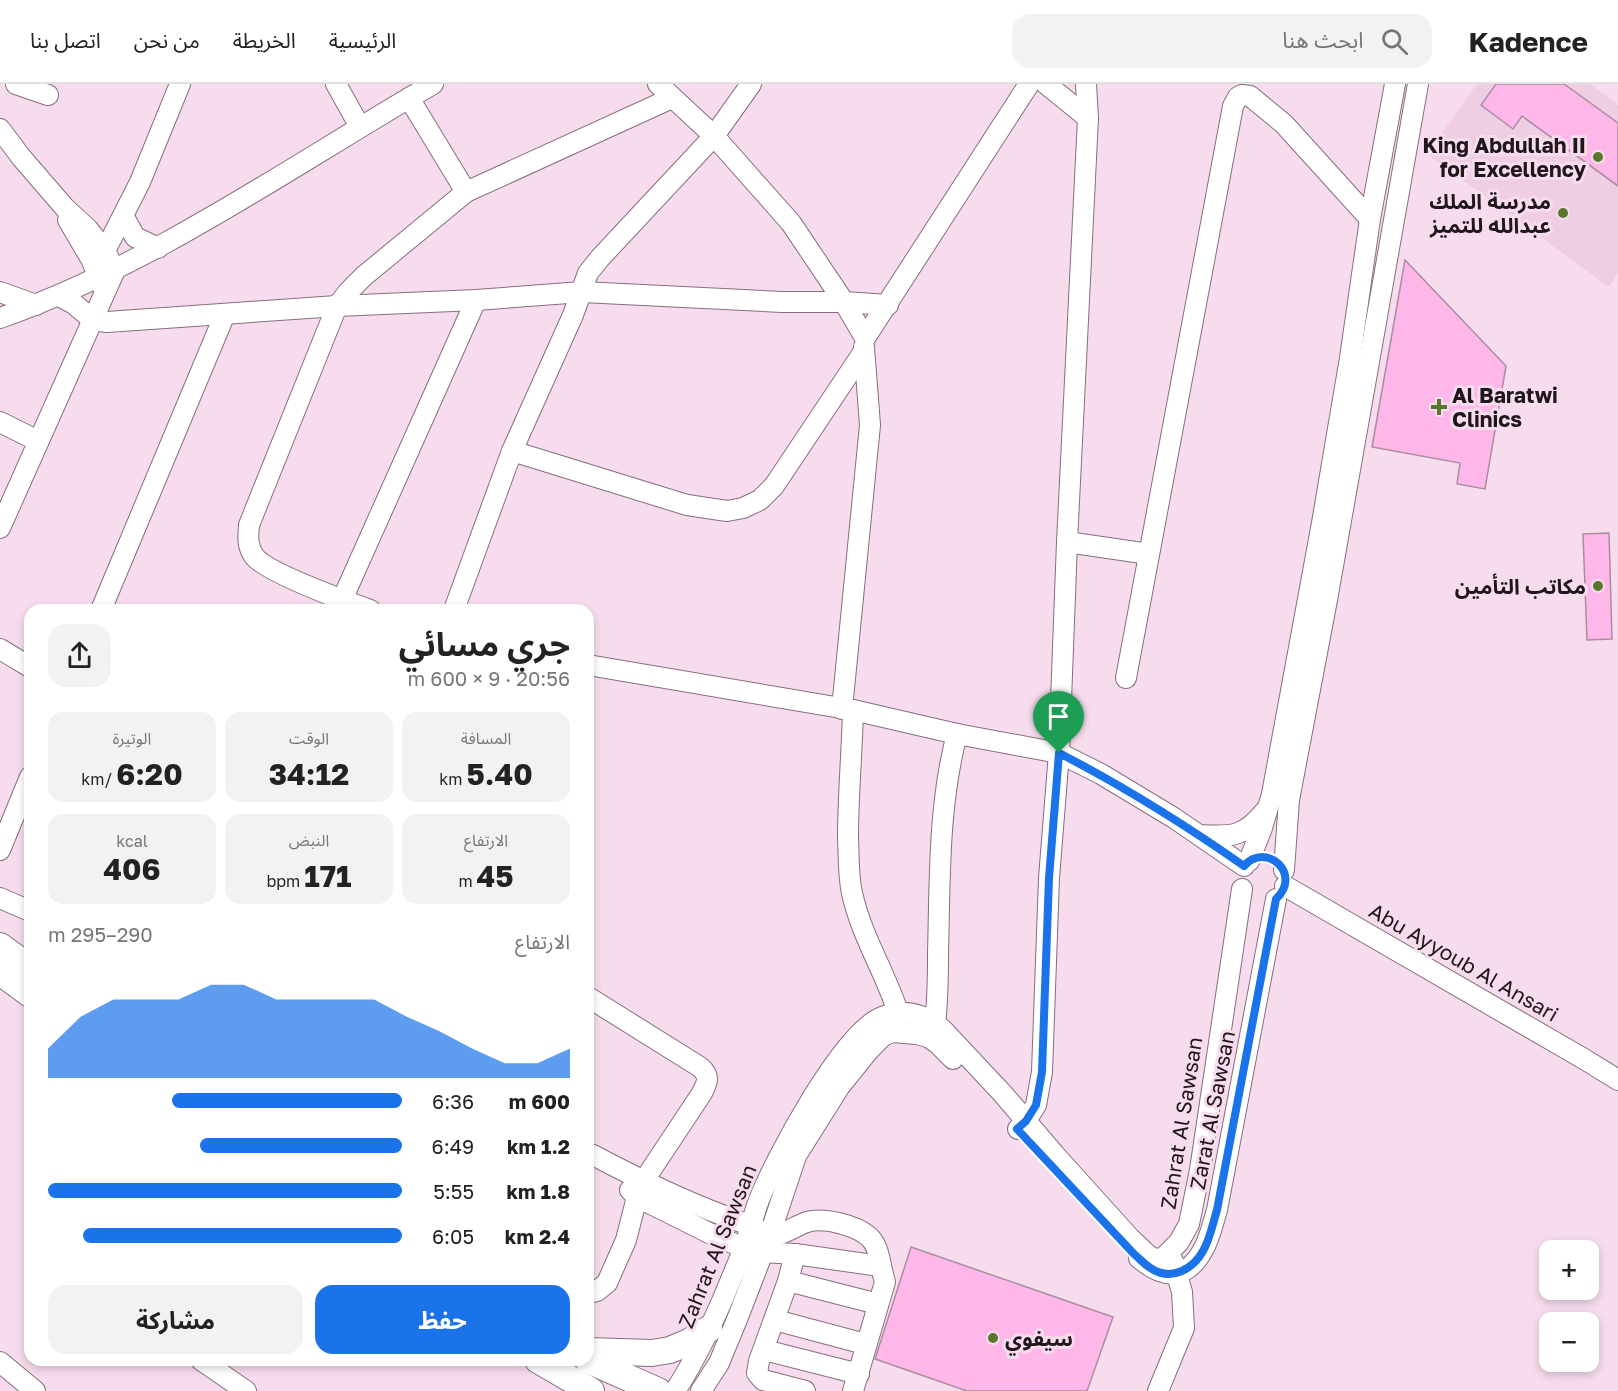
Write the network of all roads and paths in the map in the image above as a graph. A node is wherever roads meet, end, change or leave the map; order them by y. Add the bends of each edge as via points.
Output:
1 (16, 84) edge
2 (180, 84) edge
3 (336, 84) edge
4 (433, 84) edge
5 (751, 84) edge
6 (1029, 84) edge
7 (1046, 84) edge
8 (1086, 84) edge
9 (1395, 84) edge
10 (1418, 84) edge
11 (665, 91) edge
12 (48, 95) dead end
13 (409, 98) junction
14 (1088, 118) junction
15 (360, 127) junction
16 (0, 129) edge
17 (714, 136) junction
18 (466, 192) junction
19 (65, 208) junction
20 (124, 217) junction
21 (1370, 219) junction
22 (158, 248) junction
23 (105, 251) junction
24 (106, 279) junction
25 (0, 292) edge
26 (582, 292) junction
27 (59, 296) junction
28 (476, 300) junction
29 (844, 302) junction
30 (36, 305) junction
31 (337, 306) junction
32 (888, 306) junction
33 (225, 314) junction
34 (0, 318) edge
35 (93, 320) junction
36 (865, 345) junction
37 (0, 422) edge
38 (38, 441) junction
39 (512, 451) junction
40 (0, 528) edge
41 (1067, 542) junction
42 (1149, 554) junction
43 (342, 600) junction
44 (104, 604) edge
45 (353, 604) edge
46 (456, 604) edge
47 (0, 649) edge
48 (24, 663) edge
49 (594, 666) edge
50 (1126, 678) dead end
51 (847, 710) junction
52 (957, 734) junction
53 (1059, 753) junction
54 (24, 792) edge
55 (1270, 806) junction
56 (1200, 835) junction
57 (0, 850) edge
58 (1247, 864) junction
59 (1282, 885) junction
60 (1242, 889) junction
61 (0, 898) edge
62 (24, 908) edge
63 (0, 946) edge
64 (24, 964) edge
65 (0, 972) edge
66 (24, 990) edge
67 (594, 1001) edge
68 (898, 1012) junction
69 (935, 1023) junction
70 (1584, 1059) junction
71 (1618, 1061) edge
72 (1618, 1080) edge
73 (1022, 1125) junction
74 (594, 1156) edge
75 (640, 1189) junction
76 (751, 1225) junction
77 (770, 1234) junction
78 (753, 1250) junction
79 (1170, 1252) junction
80 (795, 1254) junction
81 (880, 1266) junction
82 (1177, 1273) junction
83 (788, 1281) junction
84 (594, 1292) edge
85 (878, 1304) junction
86 (775, 1320) junction
87 (709, 1329) junction
88 (865, 1344) junction
89 (764, 1350) junction
90 (594, 1351) edge
91 (0, 1362) edge
92 (594, 1363) edge
93 (210, 1366) edge
94 (546, 1366) edge
95 (856, 1382) edge
96 (571, 1384) edge
97 (35, 1391) edge
98 (246, 1391) edge
99 (591, 1391) edge
100 (658, 1391) edge
101 (675, 1391) edge
102 (701, 1391) edge
103 (805, 1391) edge
104 (1158, 1391) edge

1 - 12 street
2 - 20 street
3 - 15 street
4 - 13 street
5 - 17 street
6 - 32 street
7 - 14 street
8 - 14 street
9 - 21 street
10 - 59 street, Zarat Al Sawsan via 1289,800
11 - 17 street
11 - 18 street
13 - 15 street
13 - 18 street
14 - 41 street
15 - 22 street
16 - 19 street
17 - 26 street via 600,258 588,273
17 - 29 street via 791,223
18 - 31 street via 364,276
19 - 23 street
19 - 24 street via 69,222
20 - 22 street via 135,237
20 - 23 street
21 - 42 street via 1284,124 1250,96 1238,97 1233,106
21 - 55 street via 1322,523
22 - 24 street
23 - 24 street
24 - 27 street
24 - 35 street
25 - 30 street
26 - 28 street
26 - 29 street
26 - 39 street
27 - 30 street
27 - 35 street
28 - 31 street
28 - 43 street
29 - 32 street
29 - 36 street
30 - 34 street
31 - 33 street
31 - 43 street via 249,525 248,541 256,559
32 - 36 street
33 - 35 street
33 - 44 street
35 - 38 street
36 - 39 street via 774,486 760,500 743,508 727,511 687,505
36 - 51 street via 870,425
37 - 38 street
38 - 40 street
39 - 46 street
41 - 42 street
41 - 53 street
42 - 50 street
43 - 45 street
47 - 48 street
49 - 51 street
51 - 52 street
51 - 68 street via 852,891
52 - 53 street
52 - 69 street via 949,767 940,853 939,996
53 - 56 street
53 - 73 street via 1049,878 1042,1072 1036,1105
54 - 57 street
55 - 56 street via 1239,834
55 - 58 street
56 - 58 street
58 - 59 street via 1257,858 1273,859
58 - 60 street via 1241,874
59 - 60 street via 1261,903
59 - 70 street, Abu Ayyoub Al Ansari
59 - 82 street, Zarat Al Sawsan via 1217,1210 1203,1251 1188,1268
60 - 79 street, Zahrat Al Sawsan via 1200,1170 1189,1224
61 - 62 street
63 - 64 main road
65 - 66 main road
67 - 75 street via 700,1067 708,1077 702,1093
68 - 69 street via 914,1013
68 - 76 street, Zahrat Al Sawsan via 880,1018 862,1031 837,1062 780,1155
69 - 73 street via 1003,1094
70 - 71 street
70 - 72 street, Abu Ayyoub Al Ansari
73 - 77 street via 937,1043 917,1034 892,1032 869,1050 840,1086 796,1156
73 - 79 street via 1149,1256 1163,1258
73 - 82 street via 1134,1254 1151,1269 1163,1274
74 - 75 street
75 - 76 street
75 - 78 street via 709,1233
75 - 84 street via 626,1240 607,1283
76 - 77 street
76 - 78 street, Zahrat Al Sawsan
77 - 78 street
77 - 81 street via 785,1233 808,1221 827,1220 869,1236 877,1245
78 - 80 street
78 - 87 street, Zahrat Al Sawsan
78 - 102 street via 719,1363
79 - 82 street
80 - 81 street
80 - 83 street
81 - 85 street via 885,1282
82 - 104 street via 1184,1328
83 - 85 street
83 - 86 street
85 - 88 street
86 - 88 street
86 - 89 street
87 - 90 main road via 670,1350
87 - 101 street, Zahrat Al Sawsan via 697,1359
88 - 95 street
89 - 95 street
89 - 103 street via 758,1376
91 - 97 street
92 - 100 main road
93 - 98 street
94 - 96 main road
96 - 99 main road

